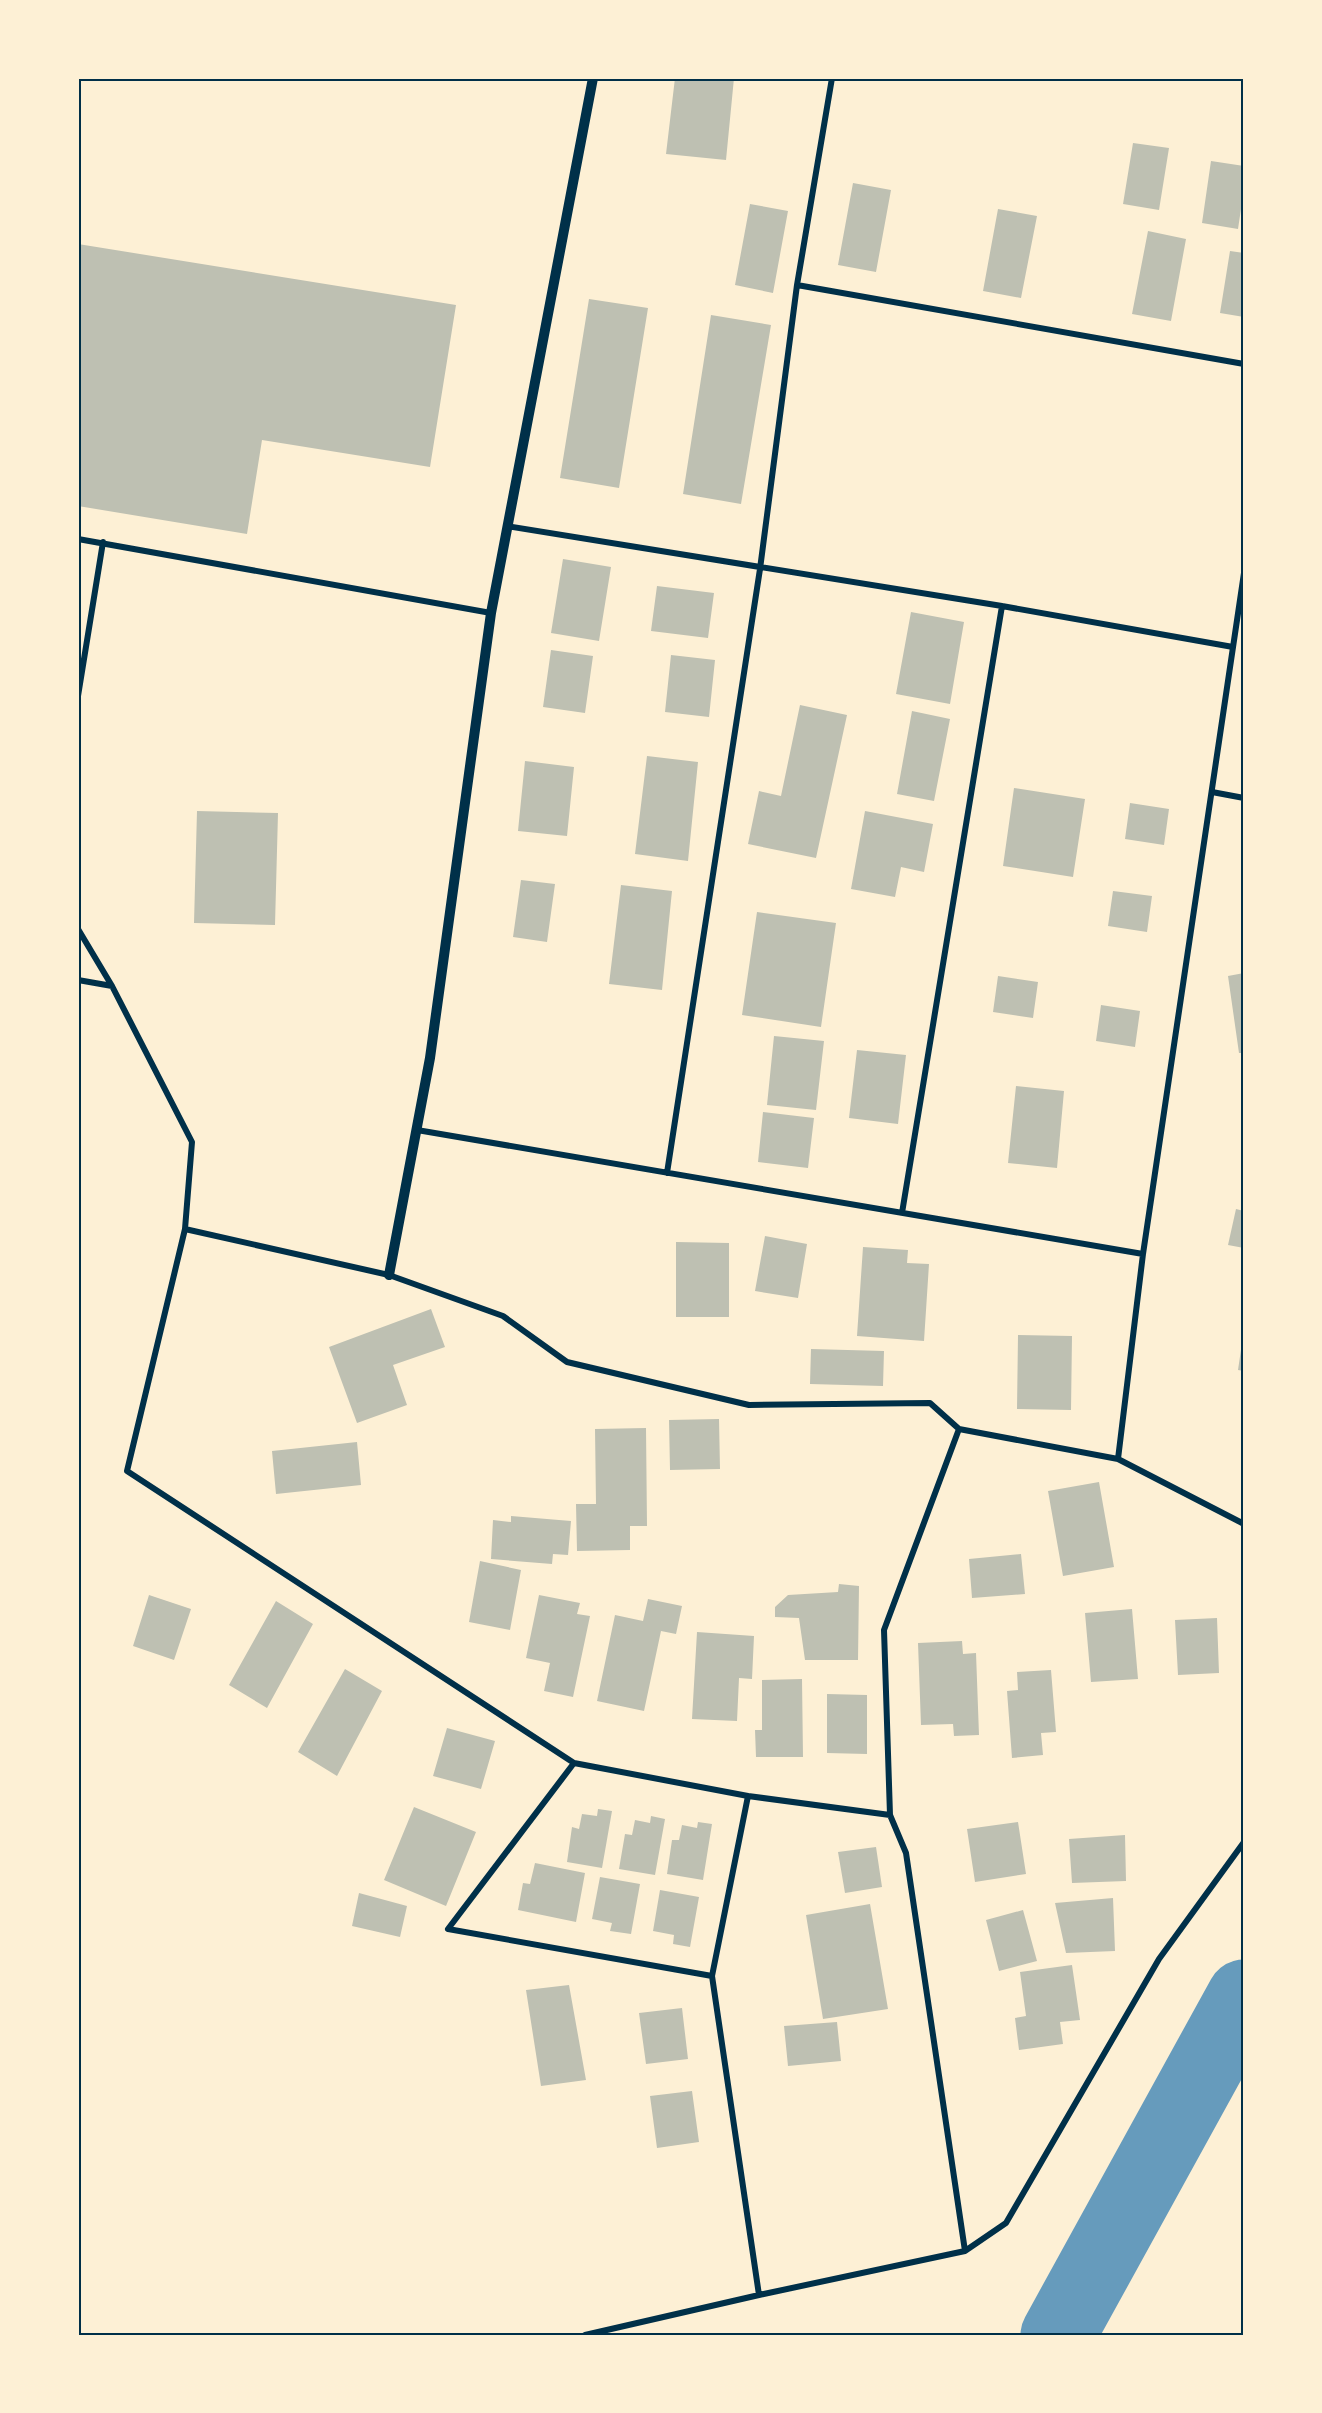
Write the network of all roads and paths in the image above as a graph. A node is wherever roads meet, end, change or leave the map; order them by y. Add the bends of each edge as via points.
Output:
1 (592, 78) edge
2 (832, 78) edge
3 (797, 285) junction
4 (1244, 364) edge
5 (506, 526) junction
6 (78, 539) edge
7 (103, 542) junction
8 (760, 569) junction
9 (1244, 573) edge
10 (1002, 606) junction
11 (491, 613) junction
12 (1233, 647) junction
13 (78, 696) edge
14 (1212, 792) junction
15 (1244, 798) edge
16 (78, 929) edge
17 (78, 980) edge
18 (112, 986) junction
19 (417, 1130) junction
20 (667, 1173) junction
21 (902, 1213) junction
22 (185, 1229) junction
23 (1143, 1254) junction
24 (389, 1275) junction
25 (959, 1429) junction
26 (1118, 1459) junction
27 (1244, 1524) edge
28 (574, 1763) junction
29 (748, 1796) junction
30 (890, 1815) junction
31 (1244, 1842) edge
32 (711, 1976) junction
33 (965, 2252) junction
34 (759, 2295) junction
35 (585, 2335) edge

1 - 5 street
2 - 3 street
3 - 4 street
3 - 8 street
5 - 8 street
5 - 11 street
6 - 7 street
7 - 11 street
7 - 13 street
8 - 10 street
8 - 20 street
9 - 12 street
10 - 12 street
10 - 21 street
11 - 19 street
12 - 14 street
14 - 15 street
14 - 23 street
16 - 18 street
17 - 18 street
18 - 22 street via 192,1142
19 - 20 street
19 - 24 street
20 - 21 street
21 - 23 street
22 - 24 street
22 - 28 street via 127,1470
23 - 26 street
24 - 25 street via 503,1316 567,1362 749,1405 930,1403
25 - 26 street
25 - 30 street via 884,1630
26 - 27 street
28 - 29 street
28 - 32 street via 448,1929
29 - 30 street
29 - 32 street
30 - 33 street via 906,1853
31 - 33 street via 1159,1959 1006,2223
32 - 34 street
33 - 34 street
34 - 35 street

